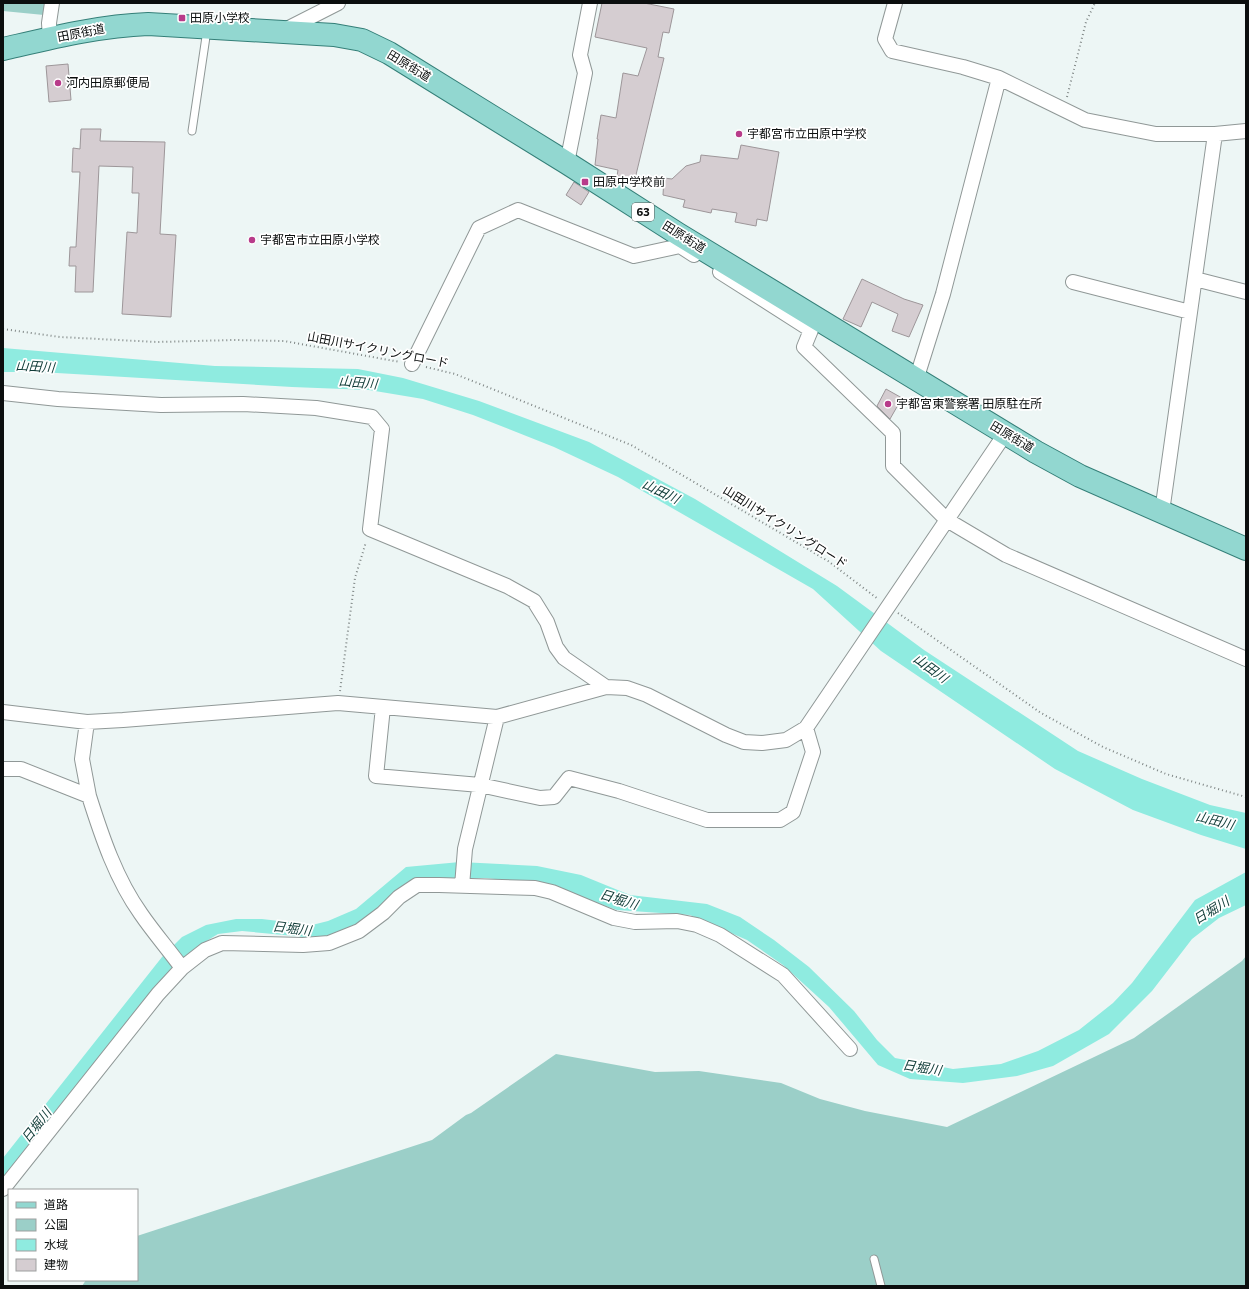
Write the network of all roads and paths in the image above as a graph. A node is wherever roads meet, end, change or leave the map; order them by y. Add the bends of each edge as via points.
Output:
1 (52, 3) edge
2 (338, 3) edge
3 (590, 3) edge
4 (895, 3) edge
5 (1095, 3) edge
6 (208, 28) junction
7 (280, 32) junction
8 (50, 38) junction
9 (3, 49) edge
10 (1000, 78) junction
11 (1064, 110) junction
12 (192, 131) dead end
13 (1246, 131) edge
14 (1215, 134) junction
15 (567, 163) junction
16 (1195, 279) junction
17 (1073, 282) dead end
18 (1246, 292) edge
19 (1190, 312) junction
20 (3, 329) edge
21 (412, 364) junction
22 (916, 380) junction
23 (3, 393) edge
24 (1005, 434) junction
25 (1162, 512) junction
26 (947, 520) junction
27 (370, 529) junction
28 (1246, 549) edge
29 (888, 606) junction
30 (1246, 659) edge
31 (606, 687) junction
32 (338, 703) junction
33 (383, 707) junction
34 (3, 712) edge
35 (497, 717) junction
36 (87, 722) junction
37 (806, 728) junction
38 (3, 769) edge
39 (480, 785) junction
40 (89, 796) junction
41 (1246, 797) edge
42 (462, 886) junction
43 (182, 968) junction
44 (850, 1049) dead end
45 (3, 1189) edge
46 (874, 1259) dead end
47 (881, 1286) edge

1 - 8 street
2 - 7 street
3 - 15 street via 580,55 585,73
4 - 10 street via 885,39 892,51
5 - 11 path via 1086,22
6 - 7 main road, 田原街道 / 63
6 - 8 main road, 田原街道 / 63 via 124,25
6 - 12 lane
7 - 15 main road, 田原街道 / 63 via 334,35 362,40 389,53
8 - 9 main road, 田原街道 / 63
10 - 11 street
10 - 22 street via 943,294
11 - 14 street via 1085,120 1156,134
13 - 14 street
14 - 16 street
15 - 22 main road, 田原街道 / 63
16 - 18 street
16 - 19 street
17 - 19 street
19 - 25 street
20 - 21 path, 山田川サイクリングロード via 60,337 156,342 284,341
21 - 26 street via 480,228 518,210 634,256 680,246 811,330 804,347 893,433 893,466
21 - 29 path, 山田川サイクリングロード via 455,374 632,445 828,561
22 - 24 main road, 田原街道 / 63
23 - 27 street via 58,400 161,405 243,404 316,408 372,417 382,429
24 - 25 main road, 田原街道 / 63 via 1080,476
24 - 26 street
25 - 28 main road, 田原街道 / 63
26 - 29 street
26 - 30 street via 1006,554
27 - 31 street via 507,586 534,601 564,658
27 - 32 path via 355,578
29 - 37 street
29 - 41 path, 山田川サイクリングロード via 1041,713 1103,747 1166,774
31 - 35 street
31 - 37 street via 627,688 647,695 726,736 744,742 786,740
32 - 33 street
32 - 36 street
33 - 35 street
33 - 39 street via 376,776
34 - 36 street
35 - 39 street
36 - 40 street via 82,759
37 - 39 street via 813,752 793,812 780,820 707,820 620,791 569,778 554,797 540,798
38 - 40 street via 21,769
39 - 42 street via 465,849
40 - 43 street via 103,840 120,879 141,914
42 - 43 street via 416,885 360,931 329,943 222,943 205,950
42 - 44 street via 535,888 552,892 614,918 635,922 677,921 697,925 720,935 783,975
43 - 45 street via 158,994
46 - 47 lane

